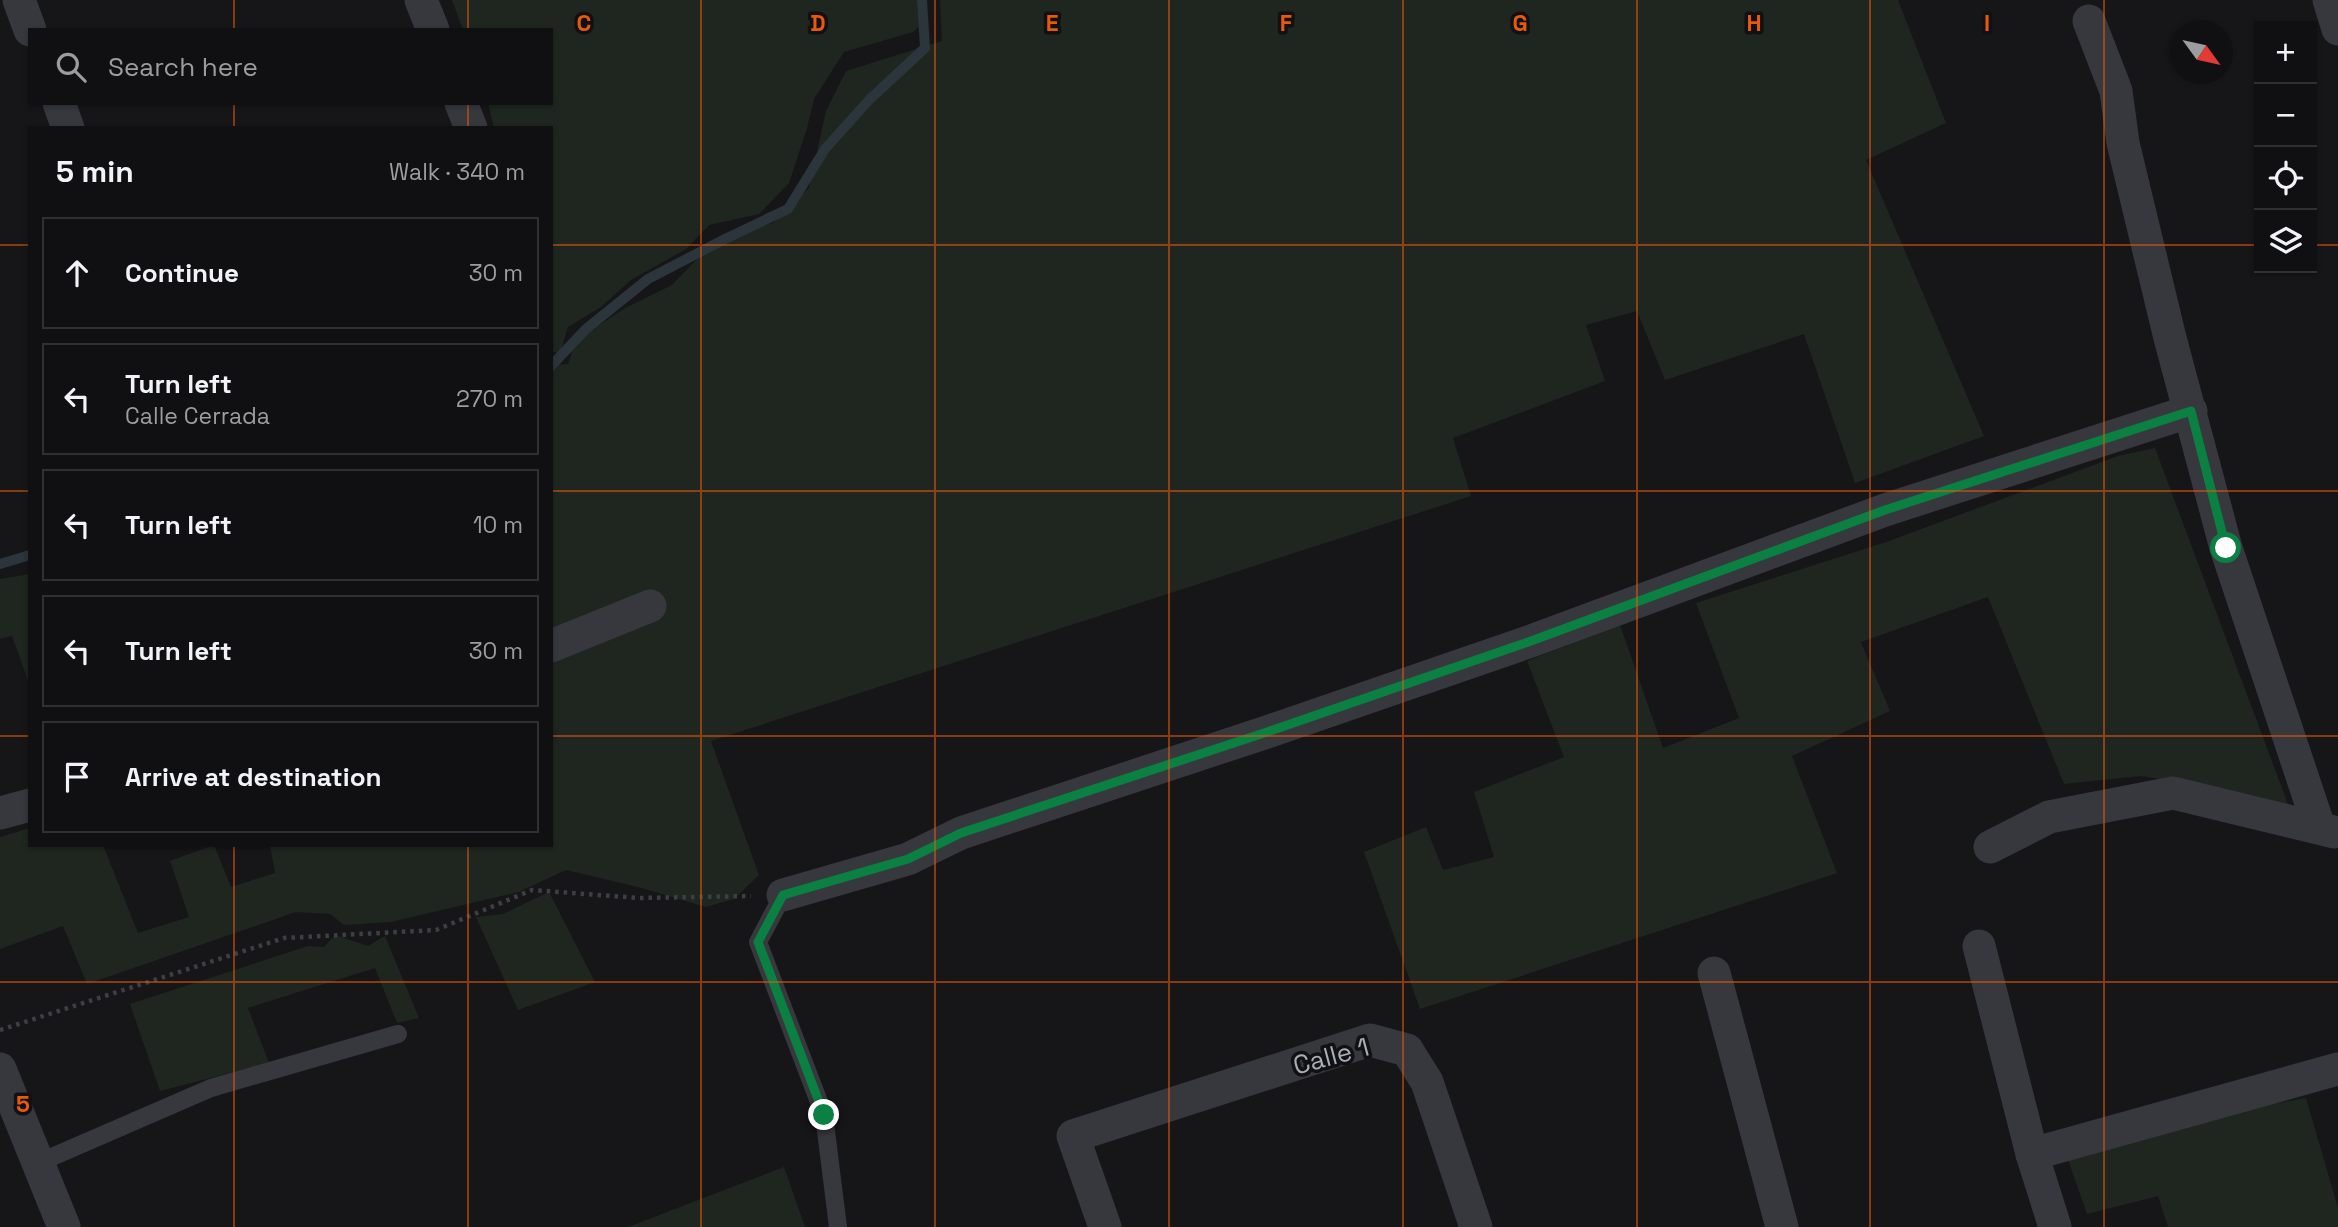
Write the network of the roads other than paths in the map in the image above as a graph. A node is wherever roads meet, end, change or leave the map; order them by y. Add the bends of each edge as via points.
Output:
1 (19, 0) edge
2 (421, 0) edge
3 (2329, 0) edge
4 (2089, 21) dead end
5 (29, 28) edge
6 (432, 28) edge
7 (2338, 29) edge
8 (60, 105) edge
9 (462, 105) edge
10 (67, 126) edge
11 (470, 126) edge
12 (2191, 411) junction
13 (650, 606) dead end
14 (553, 645) edge
15 (28, 806) edge
16 (0, 813) edge
17 (2328, 830) edge
18 (1990, 847) dead end
19 (783, 895) joint
20 (1979, 946) dead end
21 (1714, 973) dead end
22 (398, 1034) dead end
23 (0, 1069) edge
24 (2338, 1069) edge
25 (2032, 1154) junction
26 (38, 1163) junction
27 (64, 1227) edge
28 (838, 1227) edge
29 (1105, 1227) edge
30 (1476, 1227) edge
31 (1782, 1227) edge
32 (2055, 1227) edge

1 - 5 street
2 - 6 street
3 - 7 street
4 - 12 street via 2116,91 2123,143
8 - 10 street
9 - 11 street
12 - 17 street via 2226,548
12 - 19 street via 1885,510 1531,641 961,833 908,859
13 - 14 street
15 - 16 street
17 - 18 street via 2173,793 2049,817
19 - 28 lane via 758,942 824,1115
20 - 25 street
21 - 31 street
22 - 26 lane via 211,1088
23 - 26 street
24 - 25 street
25 - 32 street
26 - 27 street
29 - 30 street, Calle 1 via 1073,1136 1370,1040 1407,1050 1427,1082

